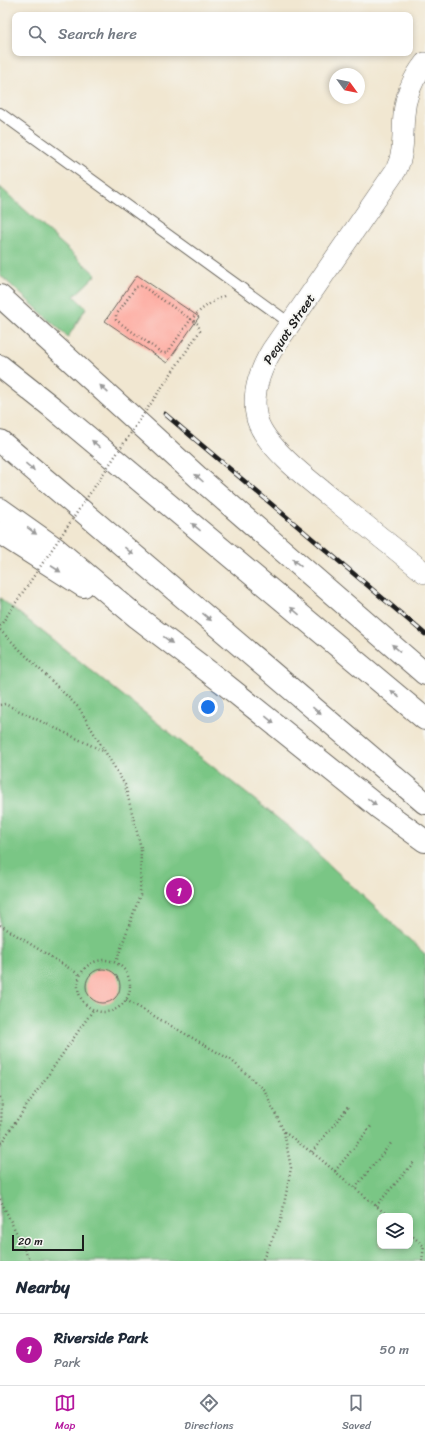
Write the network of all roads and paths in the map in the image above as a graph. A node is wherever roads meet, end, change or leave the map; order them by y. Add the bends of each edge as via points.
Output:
1 (425, 63) edge
2 (0, 113) edge
3 (240, 288) junction
4 (0, 296) edge
5 (291, 324) junction
6 (0, 366) edge
7 (0, 441) edge
8 (0, 509) edge
9 (0, 532) edge
10 (425, 573) edge
11 (137, 617) junction
12 (0, 626) edge
13 (0, 630) edge
14 (425, 674) edge
15 (0, 705) edge
16 (425, 719) edge
17 (105, 752) junction
18 (425, 803) edge
19 (425, 841) edge
20 (0, 925) edge
21 (116, 962) junction
22 (80, 975) junction
23 (126, 1000) junction
24 (93, 1010) junction
25 (0, 1097) edge
26 (349, 1106) dead end
27 (372, 1125) dead end
28 (284, 1132) junction
29 (392, 1142) dead end
30 (1, 1143) junction
31 (0, 1147) edge
32 (312, 1152) junction
33 (415, 1161) dead end
34 (335, 1171) junction
35 (355, 1188) junction
36 (0, 1199) edge
37 (376, 1206) junction
38 (384, 1213) edge
39 (413, 1237) edge
40 (425, 1247) edge
41 (30, 1261) edge
42 (262, 1261) edge
43 (422, 1261) edge

1 - 5 street, Pequot Street via 406,100 402,153 393,177
2 - 3 lane
3 - 5 lane
3 - 12 path, bridge via 199,310 170,349 162,353 116,320 116,315 136,286 142,286 198,324 200,331
14 -> 4 highway via 199,478
5 - 10 street, Pequot Street via 266,360 259,378 255,404 260,426 267,438 294,466
16 -> 6 highway
7 -> 18 highway
8 -> 11 highway via 55,548
9 -> 11 highway via 78,583
11 -> 19 highway via 378,807
13 - 17 path via 79,708
15 - 17 path via 5,704
17 - 21 path via 125,785 141,848 140,895
20 - 22 path
21 - 22 path via 103,959 89,964
21 - 23 path via 127,972 130,986
22 - 24 path via 78,988 82,1001
23 - 24 path via 117,1009 105,1012
23 - 28 path via 232,1060 265,1091
24 - 30 path
25 - 30 path
26 - 32 path
27 - 34 path
28 - 32 path
28 - 42 path via 291,1168 281,1220
29 - 35 path
30 - 31 path
32 - 34 path
33 - 37 path
34 - 35 path
35 - 37 path
36 - 41 path
37 - 38 path
39 - 40 path
40 - 43 path

